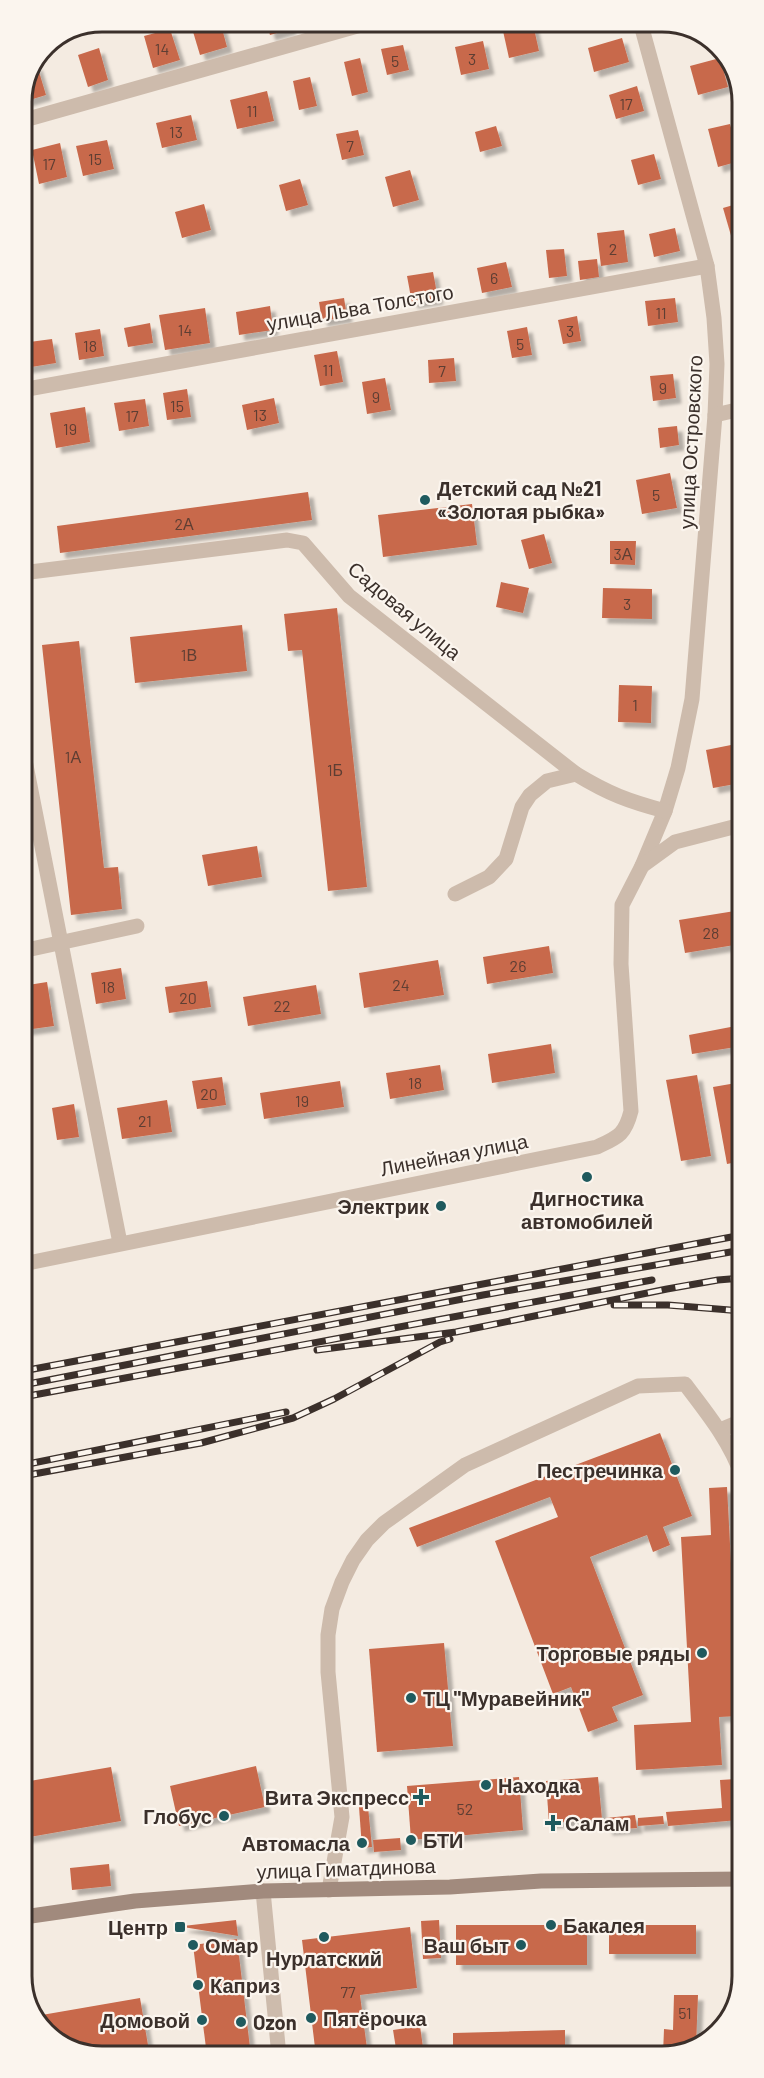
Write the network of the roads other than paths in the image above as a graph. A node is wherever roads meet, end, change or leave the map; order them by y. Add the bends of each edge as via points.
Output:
1 (336, 32) edge
2 (643, 32) edge
3 (32, 118) edge
4 (707, 266) junction
5 (32, 388) edge
6 (732, 412) edge
7 (715, 415) junction
8 (32, 572) edge
9 (576, 774) junction
10 (32, 809) edge
11 (665, 811) junction
12 (732, 827) edge
13 (642, 866) junction
14 (455, 894) dead end
15 (137, 926) dead end
16 (61, 943) junction
17 (32, 949) edge
18 (120, 1243) junction
19 (32, 1262) edge
20 (732, 1425) edge
21 (720, 1430) junction
22 (732, 1451) edge
23 (732, 1879) edge
24 (328, 1890) junction
25 (263, 1891) junction
26 (32, 1916) edge
27 (278, 2046) edge

1 - 3 street
2 - 4 street, улица Островского
4 - 5 street, улица Льва Толстого
4 - 7 street, улица Островского via 716,353
6 - 7 street
7 - 11 street, улица Островского via 692,699
8 - 9 street, Садовая улица via 287,540 303,543 349,596
9 - 11 street, Садовая улица via 626,801
9 - 14 street via 548,781 530,795 522,807 506,859 489,877
10 - 16 street
11 - 13 street, улица Островского
12 - 13 street via 675,842
13 - 18 street, Линейная улица via 622,905 621,964 631,1111 628,1125 619,1136 597,1147
15 - 16 street
16 - 17 street
16 - 18 street
18 - 19 street, Линейная улица
20 - 21 street
21 - 22 street
21 - 24 street via 685,1384 638,1386 465,1465 384,1523 367,1540 342,1582 328,1635 342,1817
23 - 24 main road, улица Гиматдинова via 541,1881
24 - 25 main road, улица Гиматдинова
25 - 26 main road, улица Гиматдинова via 135,1901
25 - 27 street

